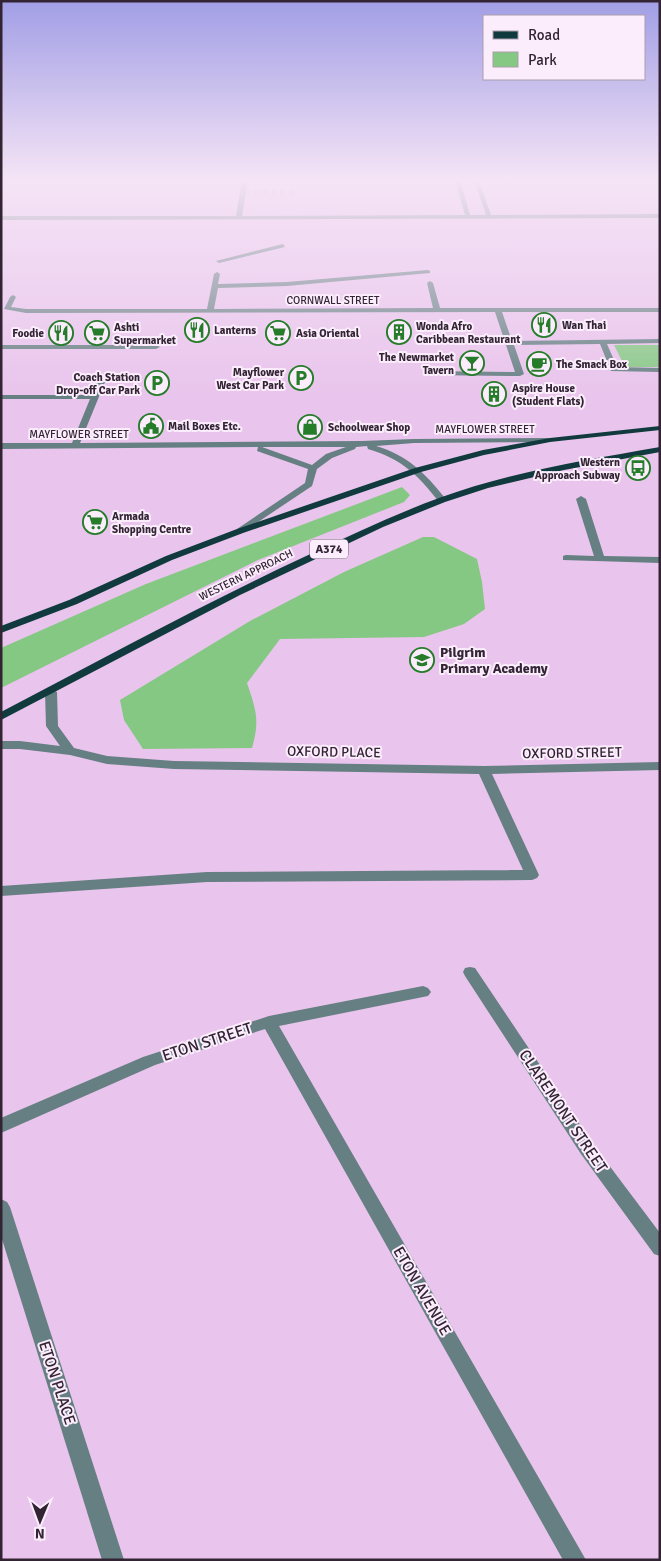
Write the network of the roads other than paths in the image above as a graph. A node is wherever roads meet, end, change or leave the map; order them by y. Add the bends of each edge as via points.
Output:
1 (254, 253) edge
2 (219, 261) dead end
3 (428, 272) dead end
4 (218, 274) dead end
5 (430, 283) dead end
6 (214, 286) junction
7 (13, 297) dead end
8 (4, 310) edge
9 (210, 310) junction
10 (437, 310) junction
11 (498, 310) junction
12 (660, 310) edge
13 (660, 341) edge
14 (603, 342) junction
15 (508, 343) junction
16 (1, 347) edge
17 (156, 347) dead end
18 (660, 370) edge
19 (427, 373) dead end
20 (101, 382) dead end
21 (1, 397) edge
22 (94, 397) junction
23 (660, 428) edge
24 (550, 440) junction
25 (362, 444) junction
26 (75, 445) junction
27 (248, 445) junction
28 (1, 446) edge
29 (660, 449) edge
30 (313, 468) junction
31 (418, 470) junction
32 (581, 499) dead end
33 (442, 500) junction
34 (240, 531) junction
35 (566, 558) dead end
36 (600, 558) junction
37 (660, 560) edge
38 (1, 630) edge
39 (51, 692) junction
40 (1, 717) edge
41 (1, 745) edge
42 (70, 751) junction
43 (660, 766) edge
44 (484, 770) junction
45 (1, 891) edge
46 (470, 972) dead end
47 (422, 992) dead end
48 (269, 1022) junction
49 (1, 1126) edge
50 (1, 1207) edge
51 (660, 1248) edge
52 (113, 1560) edge
53 (575, 1560) edge

1 - 2 street
3 - 6 street via 287,284
4 - 6 street
5 - 10 street
6 - 9 street
7 - 8 street, CORNWALL STREET
8 - 9 street, CORNWALL STREET
9 - 10 street, CORNWALL STREET
10 - 11 street, CORNWALL STREET
11 - 12 street, CORNWALL STREET
11 - 15 street
13 - 14 street
14 - 15 street
14 - 18 street via 614,369
15 - 19 street via 520,374
16 - 17 street
20 - 22 street
21 - 22 street
22 - 26 street
23 - 24 main road
24 - 25 street, MAYFLOWER STREET
24 - 31 main road
25 - 27 street, MAYFLOWER STREET
25 - 30 street, MAYFLOWER STREET via 329,456
25 - 31 street, MAYFLOWER STREET via 395,454
26 - 27 street, MAYFLOWER STREET
26 - 28 street, MAYFLOWER STREET
27 - 30 street, MAYFLOWER STREET
29 - 33 main road, WESTERN APPROACH / A374 via 564,466
30 - 34 street, MAYFLOWER STREET via 309,484
31 - 33 street, MAYFLOWER STREET
31 - 34 main road
32 - 36 street
33 - 39 main road, WESTERN APPROACH / A374 via 380,525 236,593
34 - 38 main road
35 - 36 street
36 - 37 street
39 - 40 main road, WESTERN APPROACH / A374
39 - 42 street via 52,726
41 - 42 street, OXFORD PLACE
42 - 44 street, OXFORD PLACE via 108,760 174,764
43 - 44 street, OXFORD STREET
44 - 45 street via 532,875 207,878
46 - 51 street, CLAREMONT STREET via 587,1149
47 - 48 street, ETON STREET
48 - 49 street, ETON STREET via 149,1060
48 - 53 street, ETON AVENUE
50 - 52 street, ETON PLACE

